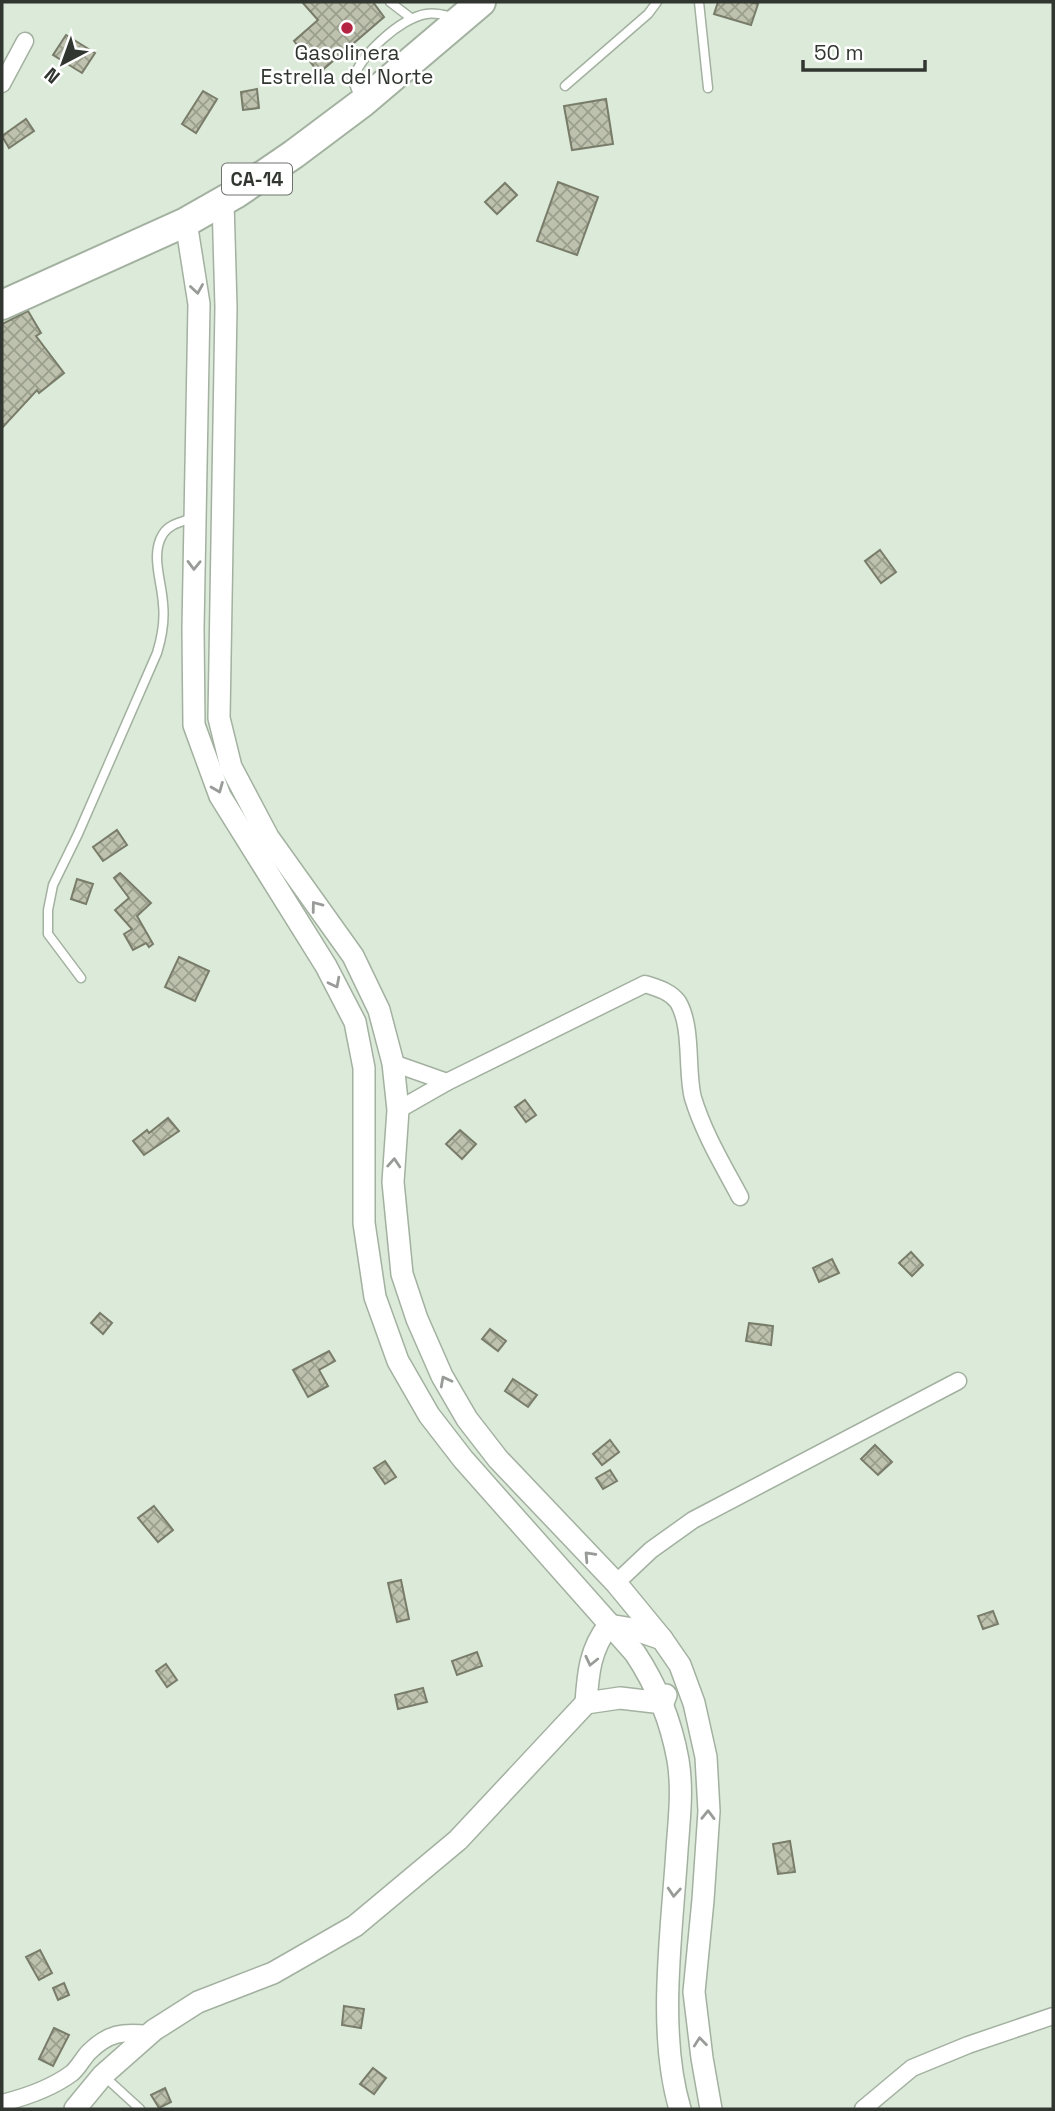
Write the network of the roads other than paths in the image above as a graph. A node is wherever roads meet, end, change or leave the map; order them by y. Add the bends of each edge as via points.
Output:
1 (390, 2) edge
2 (657, 2) edge
3 (699, 2) edge
4 (471, 11) edge
5 (411, 18) junction
6 (26, 41) dead end
7 (2, 84) edge
8 (565, 86) dead end
9 (708, 88) dead end
10 (362, 103) junction
11 (223, 201) junction
12 (186, 222) junction
13 (2, 305) edge
14 (195, 517) junction
15 (81, 978) dead end
16 (393, 1063) junction
17 (447, 1082) junction
18 (398, 1110) junction
19 (740, 1197) dead end
20 (958, 1381) dead end
21 (616, 1583) junction
22 (609, 1625) junction
23 (662, 1639) junction
24 (680, 1664) junction
25 (586, 1703) junction
26 (663, 1703) junction
27 (1053, 2016) edge
28 (148, 2034) junction
29 (103, 2075) junction
30 (2, 2103) edge
31 (75, 2109) edge
32 (140, 2109) edge
33 (680, 2109) edge
34 (711, 2109) edge
35 (863, 2109) edge

1 - 5 lane
2 - 8 lane
3 - 9 lane
4 - 5 lane
4 - 10 highway, CA-14
5 - 10 lane via 359,66 353,82
6 - 7 street
10 - 11 highway, CA-14
11 - 12 highway, CA-14
16 -> 11 street via 379,1010 354,956 268,837 232,767 219,718 226,320
12 - 13 highway, CA-14
12 -> 14 street via 199,304
14 - 15 lane via 172,525 156,551 164,630 157,653 53,885 48,934
14 -> 22 street via 194,725 220,796 326,966 355,1023 364,1068 364,1223 375,1297 398,1361 429,1415 463,1459
16 - 17 street
16 - 18 street
17 - 18 street
17 - 19 street via 645,984 665,990 678,1002 684,1022 692,1096 708,1138
21 -> 18 street via 498,1459 442,1376 402,1274 393,1182
20 - 21 street via 693,1520
21 - 23 street
22 - 23 street
22 -> 25 street via 591,1654
22 - 26 street via 651,1676
23 - 24 street
24 - 26 street
34 -> 24 street via 694,1992 709,1811 706,1757
25 - 26 street via 620,1698
25 - 28 street via 458,1840 355,1926 273,1973 198,2002
26 -> 33 street via 678,1762 680,1800 669,1984 670,2061
27 - 35 street via 912,2068
28 - 29 street
28 - 30 street via 107,2036 74,2071 54,2084
29 - 31 street
29 - 32 lane

